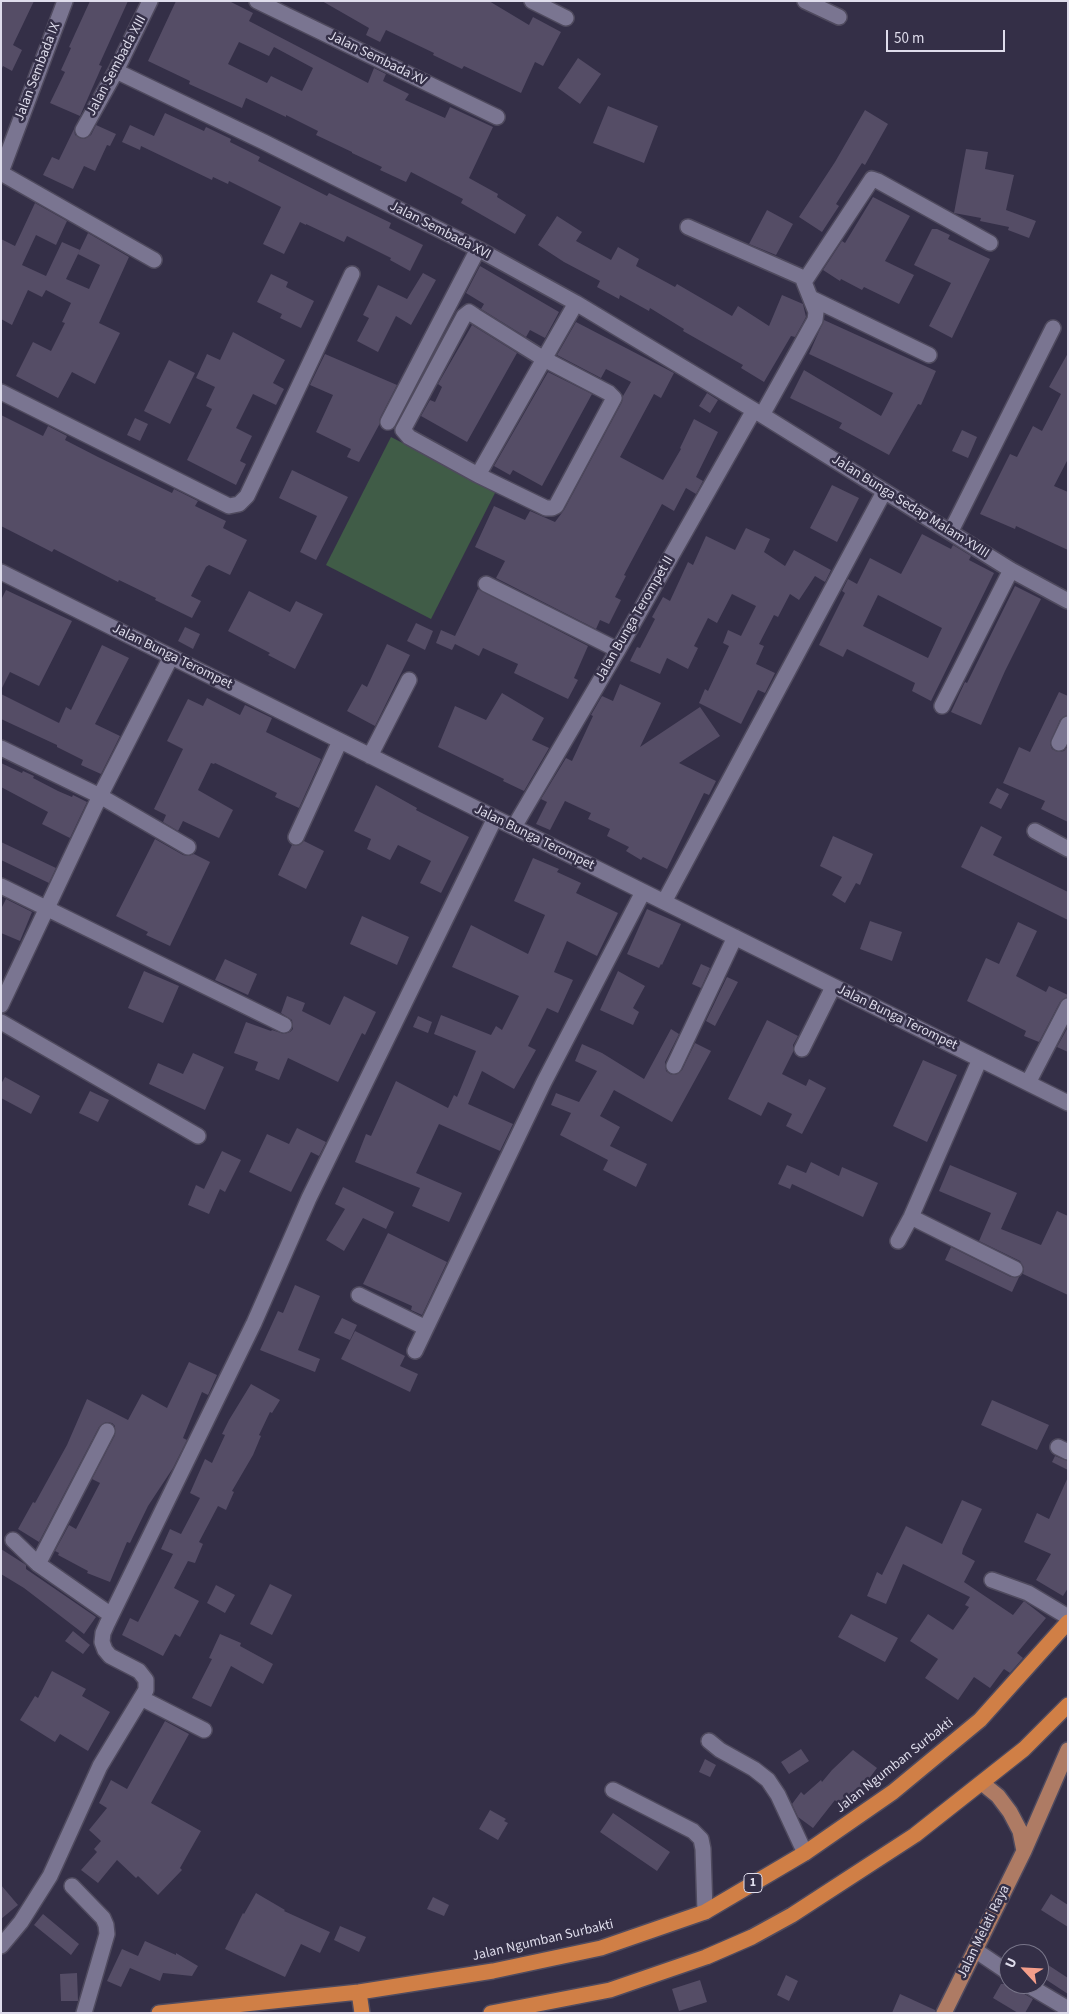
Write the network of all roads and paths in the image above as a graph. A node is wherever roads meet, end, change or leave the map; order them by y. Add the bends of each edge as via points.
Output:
1 (65, 1) edge
2 (150, 1) edge
3 (257, 1) edge
4 (532, 1) edge
5 (805, 1) edge
6 (839, 17) dead end
7 (566, 18) dead end
8 (116, 71) junction
9 (498, 117) dead end
10 (82, 130) dead end
11 (1, 172) edge
12 (688, 227) dead end
13 (990, 243) dead end
14 (478, 249) junction
15 (154, 260) dead end
16 (352, 274) dead end
17 (806, 279) junction
18 (811, 298) junction
19 (576, 303) junction
20 (1053, 328) dead end
21 (929, 355) dead end
22 (544, 358) junction
23 (1, 392) edge
24 (758, 412) junction
25 (388, 422) dead end
26 (478, 475) junction
27 (884, 492) junction
28 (950, 531) junction
29 (1011, 570) junction
30 (1, 572) edge
31 (486, 584) dead end
32 (1068, 601) edge
33 (618, 650) junction
34 (171, 657) junction
35 (409, 680) dead end
36 (942, 706) dead end
37 (1068, 724) edge
38 (340, 741) junction
39 (1059, 743) dead end
40 (1, 748) edge
41 (370, 756) junction
42 (100, 796) junction
43 (495, 818) junction
44 (514, 827) junction
45 (1034, 831) dead end
46 (296, 837) dead end
47 (188, 847) dead end
48 (1068, 849) edge
49 (1, 886) edge
50 (643, 892) junction
51 (664, 902) junction
52 (47, 908) junction
53 (735, 937) junction
54 (833, 986) junction
55 (1, 1005) edge
56 (1068, 1006) edge
57 (1, 1022) edge
58 (284, 1026) dead end
59 (802, 1049) dead end
60 (980, 1059) junction
61 (674, 1066) dead end
62 (1028, 1083) junction
63 (1068, 1103) edge
64 (198, 1136) dead end
65 (911, 1217) junction
66 (898, 1241) dead end
67 (1014, 1269) dead end
68 (359, 1295) dead end
69 (426, 1328) junction
70 (415, 1351) dead end
71 (107, 1432) dead end
72 (13, 1540) dead end
73 (38, 1564) junction
74 (992, 1580) dead end
75 (111, 1615) junction
76 (1068, 1617) edge
77 (1068, 1622) edge
78 (141, 1698) junction
79 (1068, 1705) edge
80 (204, 1730) dead end
81 (709, 1741) dead end
82 (1068, 1750) edge
83 (982, 1782) junction
84 (613, 1790) dead end
85 (1024, 1851) junction
86 (805, 1853) junction
87 (72, 1886) dead end
88 (705, 1912) junction
89 (1, 1946) edge
90 (975, 1950) junction
91 (999, 1966) edge
92 (359, 1992) junction
93 (1043, 1994) edge
94 (1068, 2009) edge
95 (84, 2013) edge
96 (160, 2013) edge
97 (362, 2013) edge
98 (491, 2013) edge
99 (944, 2013) edge

1 - 11 street, Jalan Sembada IX
2 - 8 street, Jalan Sembada XIII
3 - 9 street, Jalan Sembada XV
4 - 7 street
5 - 6 street
8 - 10 street, Jalan Sembada XIII
8 - 14 street, Jalan Sembada XVI
11 - 15 street
12 - 17 street
13 - 17 street via 872,179
14 - 19 street, Jalan Sembada XVI
14 - 25 street
16 - 23 street via 247,496 239,504 229,506
17 - 18 street, Jalan Bunga Terompet II via 805,286
18 - 21 street
18 - 24 street, Jalan Bunga Terompet II via 815,320
19 - 22 street
19 - 24 street, Jalan Sembada XVI
20 - 28 street
22 - 26 street
22 - 26 street via 614,398 556,506 546,508
22 - 26 street via 469,312 464,316 403,430 409,437
24 - 27 street, Jalan Bunga Sedap Malam XVIII
24 - 33 street, Jalan Bunga Terompet II
27 - 28 street, Jalan Bunga Sedap Malam XVIII
27 - 51 street
28 - 29 street, Jalan Bunga Sedap Malam XVIII
29 - 32 street, Jalan Bunga Sedap Malam XVIII
29 - 36 street
30 - 34 street, Jalan Bunga Terompet
31 - 33 street
33 - 44 street, Jalan Bunga Terompet II
34 - 38 street, Jalan Bunga Terompet
34 - 42 street
35 - 41 street
37 - 39 street
38 - 41 street, Jalan Bunga Terompet
38 - 46 street
40 - 42 street
41 - 43 street, Jalan Bunga Terompet
42 - 47 street
42 - 52 street
43 - 44 street, Jalan Bunga Terompet
43 - 75 street via 309,1198 254,1323
44 - 50 street, Jalan Bunga Terompet
45 - 48 street
49 - 52 street
50 - 51 street, Jalan Bunga Terompet
50 - 69 street via 544,1082
51 - 53 street, Jalan Bunga Terompet
52 - 55 street
52 - 58 street
53 - 54 street, Jalan Bunga Terompet
53 - 61 street
54 - 59 street
54 - 60 street, Jalan Bunga Terompet
56 - 62 street
57 - 64 street
60 - 62 street, Jalan Bunga Terompet
60 - 65 street
62 - 63 street, Jalan Bunga Terompet
65 - 66 street
65 - 67 street
68 - 69 street
69 - 70 street
71 - 73 street
72 - 73 street
73 - 75 street
74 - 76 street via 1028,1592
75 - 78 street via 102,1642 110,1656 144,1675 146,1690
77 - 86 highway, Jalan Ngumban Surbakti / 1 via 980,1720 893,1792
78 - 80 street
78 - 89 street via 100,1766 50,1876 21,1922
79 - 83 highway via 1024,1749
81 - 86 street via 768,1780
82 - 85 main road, Jalan Melati Raya
83 - 85 main road via 1010,1812 1020,1830
83 - 98 highway via 907,1840 792,1915 752,1937 706,1957 610,1990
84 - 88 street via 693,1831 701,1840
85 - 90 main road, Jalan Melati Raya
86 - 88 highway, Jalan Ngumban Surbakti / 1
87 - 95 street via 103,1918 107,1934
88 - 92 highway, Jalan Ngumban Surbakti / 1 via 601,1948 493,1971
90 - 91 street
90 - 99 main road, Jalan Melati Raya
92 - 96 highway, Jalan Ngumban Surbakti / 1
92 - 97 highway
93 - 94 street

